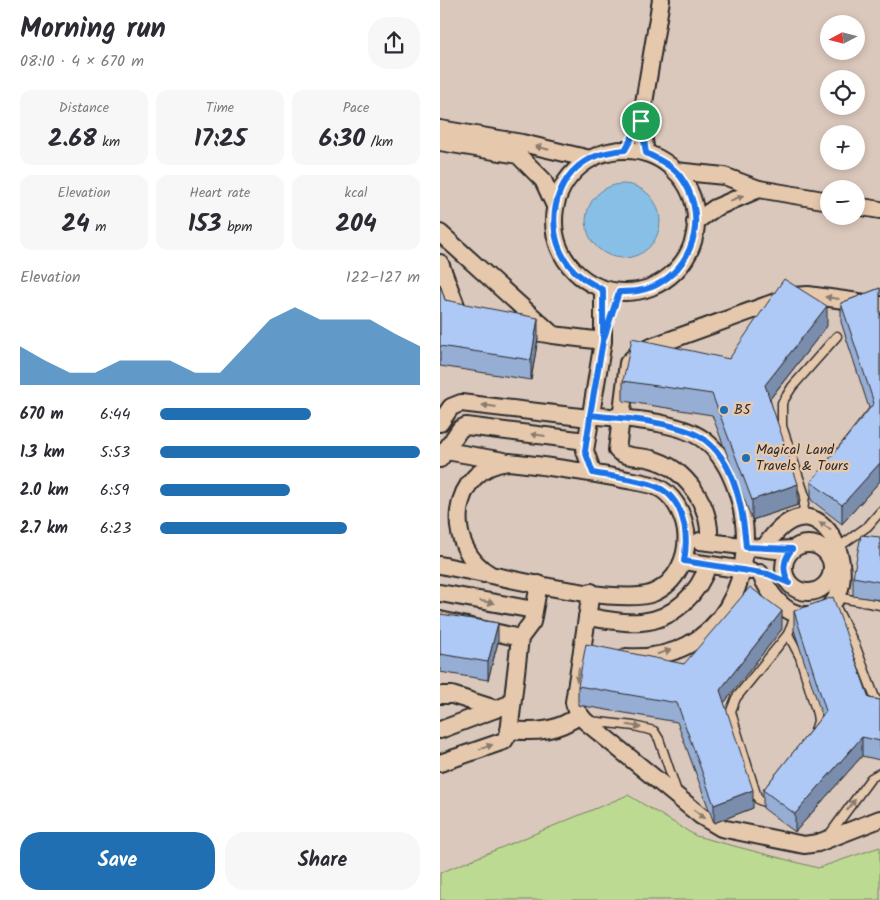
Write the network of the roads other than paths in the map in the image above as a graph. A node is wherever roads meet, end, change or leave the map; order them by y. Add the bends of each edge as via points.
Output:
1 (661, 0) edge
2 (641, 121) junction
3 (440, 129) edge
4 (440, 142) edge
5 (625, 150) junction
6 (646, 153) junction
7 (590, 159) junction
8 (675, 171) junction
9 (759, 189) junction
10 (820, 199) edge
11 (555, 206) junction
12 (865, 208) edge
13 (880, 210) edge
14 (695, 222) junction
15 (440, 233) edge
16 (440, 263) edge
17 (611, 291) junction
18 (778, 301) junction
19 (880, 305) edge
20 (768, 315) edge
21 (479, 322) edge
22 (498, 325) edge
23 (553, 335) junction
24 (837, 336) dead end
25 (603, 341) junction
26 (651, 347) junction
27 (668, 351) edge
28 (590, 416) junction
29 (620, 419) junction
30 (440, 423) edge
31 (586, 446) junction
32 (443, 455) edge
33 (509, 462) junction
34 (568, 470) junction
35 (593, 473) junction
36 (880, 512) edge
37 (802, 519) junction
38 (687, 539) junction
39 (709, 542) junction
40 (843, 544) junction
41 (746, 547) junction
42 (764, 548) junction
43 (792, 549) junction
44 (684, 561) junction
45 (440, 565) edge
46 (708, 565) junction
47 (742, 570) junction
48 (760, 573) junction
49 (491, 575) junction
50 (789, 583) junction
51 (539, 584) junction
52 (591, 592) junction
53 (440, 593) edge
54 (839, 602) junction
55 (880, 605) edge
56 (534, 610) junction
57 (796, 614) junction
58 (587, 617) junction
59 (440, 620) edge
60 (788, 634) junction
61 (520, 638) junction
62 (582, 651) junction
63 (440, 695) edge
64 (512, 702) junction
65 (880, 704) edge
66 (496, 709) junction
67 (582, 718) junction
68 (440, 730) edge
69 (510, 730) junction
70 (811, 736) edge
71 (440, 763) edge
72 (880, 773) edge
73 (774, 791) edge
74 (679, 798) junction
75 (880, 819) edge
76 (824, 840) junction

1 - 2 street
2 - 5 street
2 - 6 street
7 -> 3 street
4 - 11 street via 518,154 543,180
5 - 6 street
5 - 7 street via 607,152
6 - 8 street
7 - 11 street via 574,171 562,187
8 - 9 street via 724,176
8 - 14 street via 690,194
9 - 10 street
14 -> 9 street via 715,208
11 - 17 street via 554,227 558,247 569,266 584,280
12 - 13 street
14 - 17 street via 695,235 688,254 675,271 659,284 640,291
15 - 23 street
16 - 21 street via 461,319
17 - 25 street
19 -> 18 street via 808,295
18 - 20 lane
18 - 26 street
22 - 23 street
23 - 25 street
24 - 37 lane via 782,403 782,426 805,496
25 - 28 street
26 - 27 lane
26 - 29 street via 628,363
28 - 29 street
28 -> 30 street via 461,403 451,407
28 - 31 street
29 - 39 street via 618,452 651,459 676,469 694,490 708,522
29 - 41 street via 694,434 717,453 734,484 744,517
31 -> 32 street via 466,426 460,429
31 - 34 street
31 - 35 street
32 - 33 street
33 - 34 street
33 - 49 street via 487,468 472,481 462,498 458,517 464,550 473,563
34 - 35 street
35 - 38 street via 655,486 666,493 682,515
36 - 40 lane via 868,526
40 -> 37 street via 828,526 813,519
37 - 42 street via 774,532
38 - 39 street
38 - 44 street
39 - 41 street
40 - 54 street via 849,566 847,584
41 - 42 street
41 - 47 street
42 - 43 street
43 - 50 street via 784,569
43 - 50 street via 805,543 819,546 830,556 833,570 827,583 815,591 801,591
44 - 46 street
44 - 52 street via 670,581 652,594 620,596
45 - 49 street
46 - 47 street
46 - 58 street via 703,580 692,595 652,621 622,622
47 - 48 street
62 -> 47 street via 628,657 652,656 701,637 736,594
48 - 50 street
48 - 57 street via 770,593
49 - 51 street
51 - 52 street
51 - 56 street
52 - 58 street
53 -> 56 street
54 - 55 lane
54 - 57 street via 823,612
54 - 65 lane
56 - 61 street via 529,629
57 - 60 lane
58 - 62 street
59 - 61 street
60 - 70 lane via 800,657 818,721
60 - 73 lane via 736,698 731,711 759,800 764,802
61 - 64 street
62 -> 67 street via 574,702
63 - 66 street via 461,697
64 - 66 street
64 - 69 street
66 - 68 street
67 - 69 street via 557,729 540,732
67 - 74 street
67 -> 74 lane via 654,731
71 -> 69 street via 504,740
76 -> 72 lane via 871,778
74 -> 76 street via 711,824 721,828 796,845
75 - 76 street

